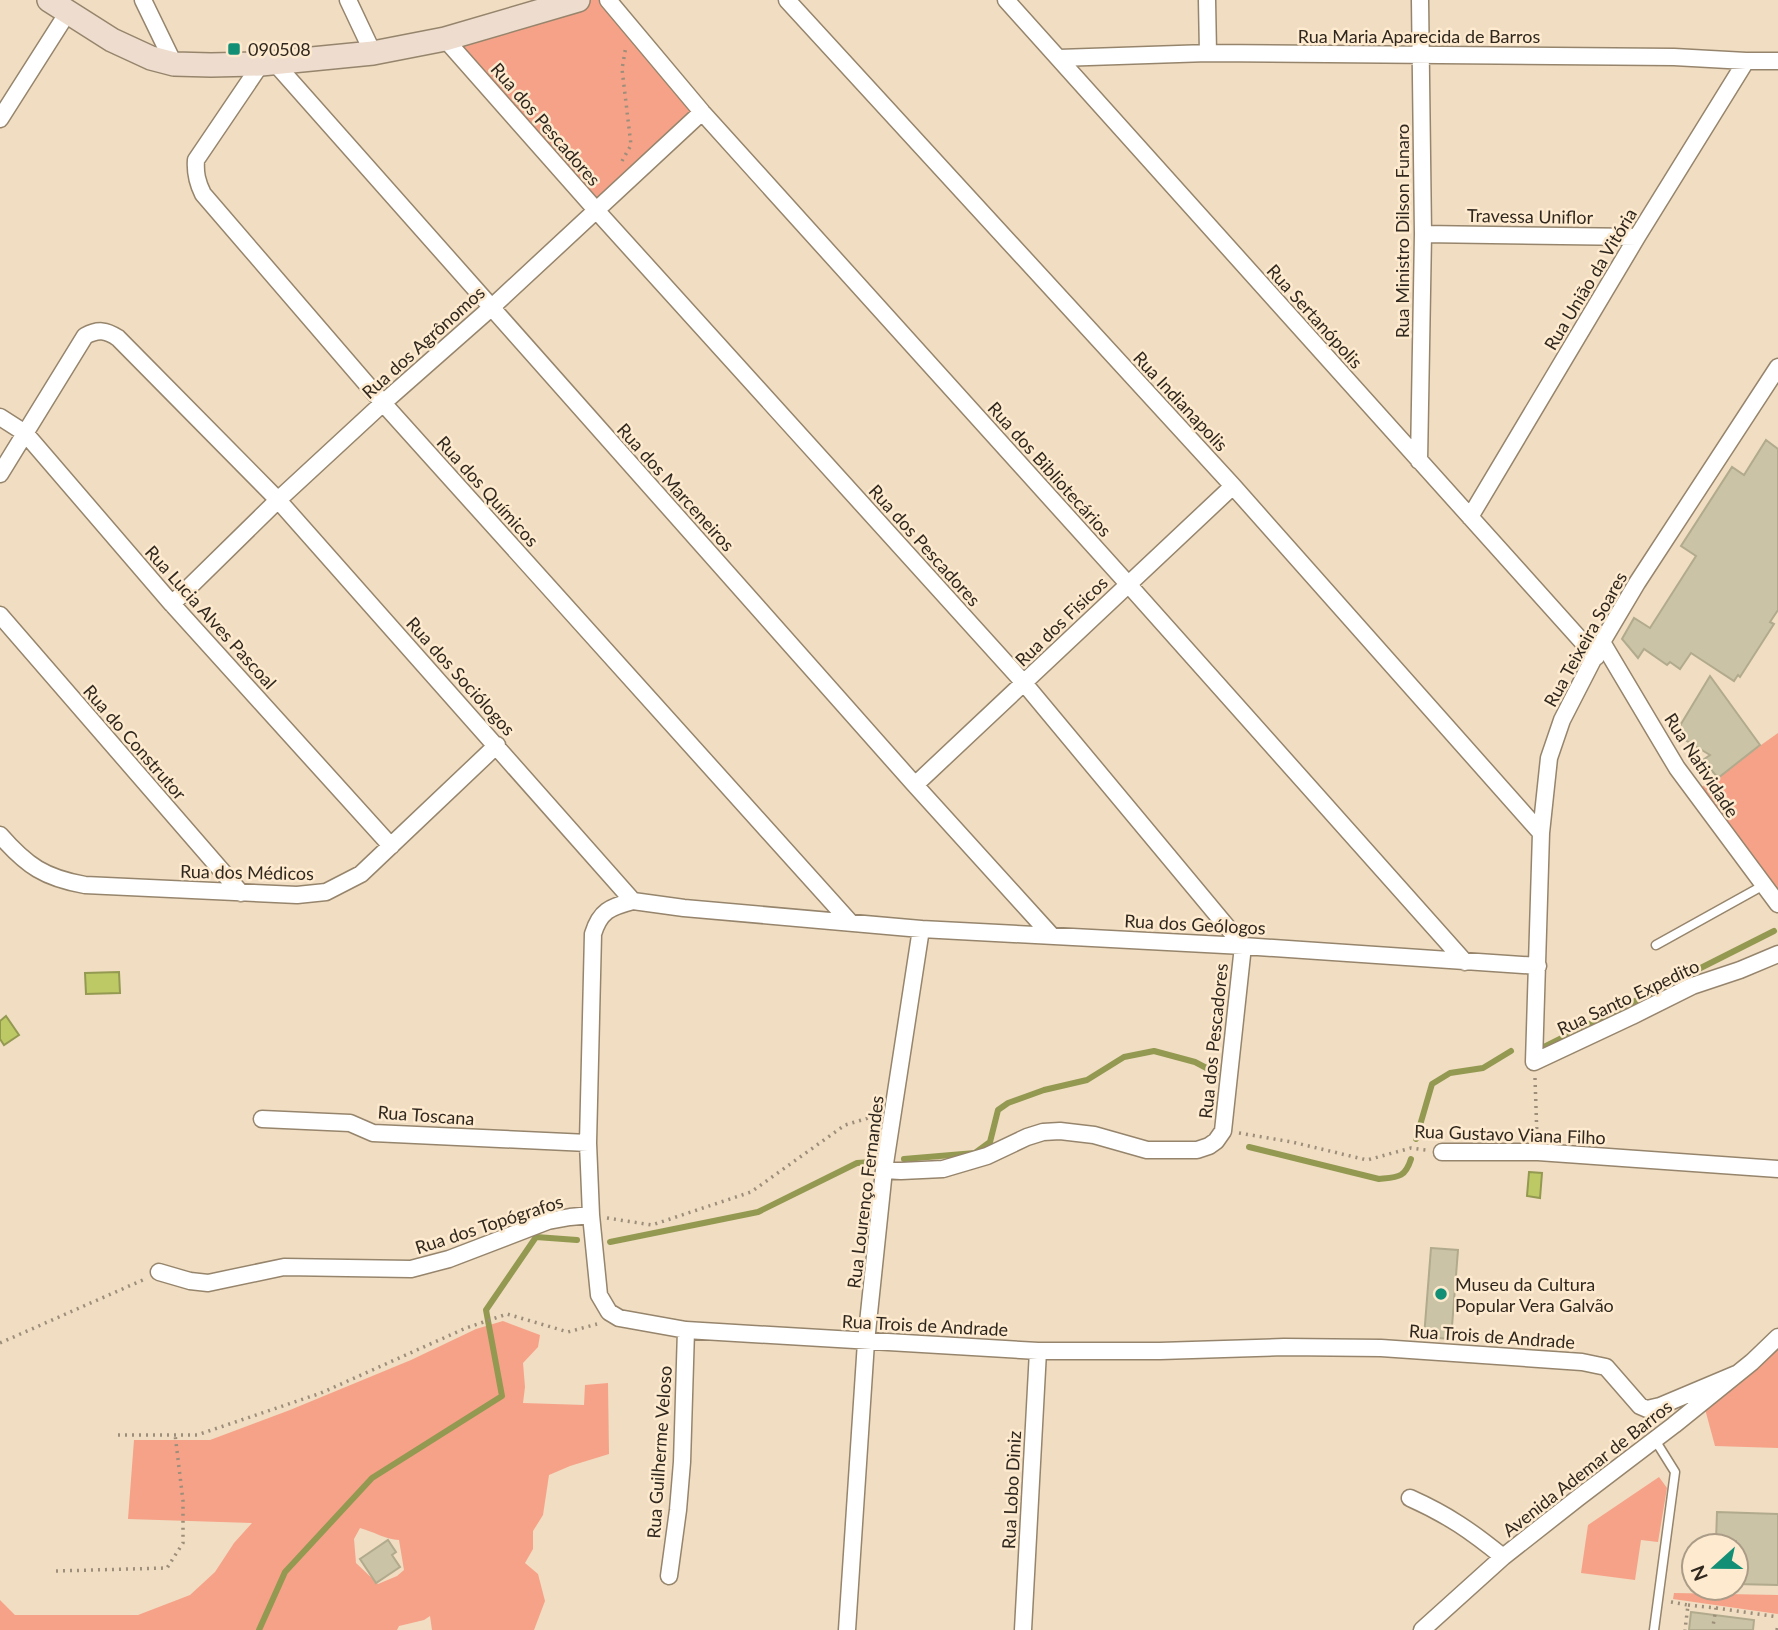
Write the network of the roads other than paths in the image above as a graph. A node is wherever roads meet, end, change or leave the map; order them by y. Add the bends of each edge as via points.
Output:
1 (48, 0) edge
2 (143, 0) edge
3 (348, 0) edge
4 (578, 0) edge
5 (608, 0) edge
6 (787, 0) edge
7 (1006, 0) edge
8 (1207, 0) edge
9 (1420, 0) edge
10 (547, 5) edge
11 (68, 12) junction
12 (445, 39) junction
13 (373, 53) junction
14 (1208, 54) junction
15 (1420, 55) junction
16 (1059, 58) junction
17 (1746, 61) junction
18 (1778, 61) edge
19 (267, 63) junction
20 (174, 64) junction
21 (702, 113) junction
22 (0, 119) edge
23 (596, 210) junction
24 (1423, 234) junction
25 (1637, 237) junction
26 (492, 307) junction
27 (1778, 367) edge
28 (383, 403) junction
29 (0, 417) edge
30 (25, 433) junction
31 (1419, 461) junction
32 (0, 474) edge
33 (1233, 486) junction
34 (278, 500) junction
35 (1470, 517) junction
36 (1128, 584) junction
37 (172, 604) junction
38 (0, 615) edge
39 (1599, 650) junction
40 (1024, 683) junction
41 (497, 745) junction
42 (915, 785) junction
43 (1541, 833) junction
44 (0, 835) edge
45 (391, 846) junction
46 (1764, 885) junction
47 (241, 893) junction
48 (633, 901) junction
49 (1778, 904) edge
50 (850, 922) junction
51 (921, 929) junction
52 (1051, 935) junction
53 (1656, 945) dead end
54 (1243, 946) junction
55 (1778, 954) edge
56 (1465, 962) junction
57 (1538, 967) junction
58 (1534, 1062) joint
59 (262, 1119) dead end
60 (588, 1143) junction
61 (1442, 1152) road end
62 (1778, 1168) edge
63 (884, 1170) junction
64 (591, 1215) junction
65 (159, 1272) road end
66 (686, 1330) junction
67 (1778, 1337) edge
68 (866, 1342) junction
69 (1038, 1351) junction
70 (1736, 1374) junction
71 (1660, 1406) junction
72 (1674, 1425) junction
73 (1655, 1440) junction
74 (1410, 1498) dead end
75 (1503, 1557) junction
76 (669, 1576) dead end
77 (847, 1630) edge
78 (1023, 1630) edge
79 (1422, 1630) edge
80 (1654, 1630) edge

1 - 11 street
2 - 20 street
3 - 13 street
4 - 10 street
5 - 21 street, Rua dos Bibliotecários
6 - 33 street, Rua Indianapolis
7 - 16 street, Rua Sertanópolis
8 - 14 street
9 - 15 street, Rua Ministro Dilson Funaro
10 - 12 street
11 - 20 street via 130,49
11 - 22 street
12 - 13 street
12 - 23 street, Rua dos Pescadores
13 - 19 street
14 - 15 street, Rua Maria Aparecida de Barros
14 - 16 street, Rua Maria Aparecida de Barros
15 - 17 street, Rua Maria Aparecida de Barros
15 - 24 street, Rua Ministro Dilson Funaro
16 - 31 street, Rua Sertanópolis
17 - 18 street, Rua Maria Aparecida de Barros
17 - 25 street, Rua União da Vitória
19 - 20 street
19 - 26 street, Rua dos Marceneiros
19 - 28 street, Rua dos Químicos via 196,160 197,181 203,194
21 - 23 street, Rua dos Agrônomos
21 - 36 street, Rua dos Bibliotecários
23 - 26 street, Rua dos Agrônomos
23 - 40 street, Rua dos Pescadores
24 - 25 street, Travessa Uniflor
24 - 31 street, Rua Ministro Dilson Funaro
25 - 35 street, Rua União da Vitória
26 - 28 street, Rua dos Agrônomos
26 - 42 street, Rua dos Marceneiros
27 - 39 street, Rua Teixeira Soares via 1637,583
28 - 34 street, Rua dos Agrônomos
28 - 50 street, Rua dos Químicos
29 - 30 street, Rua Lucia Alves Pascoal
30 - 32 street
30 - 34 street, Rua dos Sociólogos via 85,336 93,331 110,332
30 - 37 street, Rua Lucia Alves Pascoal
31 - 35 street, Rua Sertanópolis
33 - 36 street, Rua dos Fisicos
33 - 43 street, Rua Indianapolis
34 - 37 street, Rua dos Agrônomos
34 - 41 street, Rua dos Sociólogos
35 - 39 street, Rua Sertanópolis
36 - 40 street, Rua dos Fisicos
36 - 56 street, Rua dos Bibliotecários
37 - 45 street, Rua Lucia Alves Pascoal
38 - 47 street, Rua do Construtor
39 - 43 street, Rua Teixeira Soares via 1562,720 1549,758
39 - 46 street, Rua Natividade via 1677,768
40 - 42 street, Rua dos Fisicos
40 - 54 street, Rua dos Pescadores
41 - 45 street, Rua dos Médicos
41 - 48 street, Rua dos Sociólogos
42 - 52 street, Rua dos Marceneiros
43 - 57 street, Rua Teixeira Soares
44 - 47 street, Rua dos Médicos via 17,854 59,880
45 - 47 street, Rua dos Médicos via 361,874 326,892
46 - 49 street, Rua Natividade
46 - 53 lane
48 - 50 street
48 - 60 street via 605,912 593,934
50 - 51 street, Rua dos Geólogos
51 - 52 street, Rua dos Geólogos
51 - 63 street, Rua Lourenço Fernandes
52 - 54 street, Rua dos Geólogos
54 - 56 street, Rua dos Geólogos
54 - 63 street, Rua dos Pescadores via 1223,1131 1209,1146 1147,1150 1094,1135 1043,1132 943,1169
55 - 58 street, Rua Santo Expedito via 1692,986
56 - 57 street, Rua dos Geólogos
57 - 58 street, Rua Teixeira Soares
59 - 60 street, Rua Toscana via 350,1123 373,1133
60 - 64 street
61 - 62 street, Rua Gustavo Viana Filho via 1538,1152
63 - 68 street, Rua Lourenço Fernandes
64 - 65 street, Rua dos Topógrafos via 548,1221 411,1269 284,1267 208,1283
64 - 66 street, Rua Trois de Andrade via 599,1295 609,1312 619,1318
66 - 68 street, Rua Trois de Andrade
66 - 76 street, Rua Guilherme Veloso via 682,1462
67 - 70 street, Avenida Ademar de Barros
68 - 69 street, Rua Trois de Andrade
68 - 77 street, Rua Lourenço Fernandes
69 - 71 street, Rua Trois de Andrade via 1381,1348 1582,1362 1606,1367 1640,1406
69 - 78 street, Rua Lobo Diniz
70 - 71 street
70 - 72 street, Avenida Ademar de Barros
71 - 72 street
72 - 73 street, Avenida Ademar de Barros
73 - 75 street, Avenida Ademar de Barros
73 - 80 lane via 1675,1472
74 - 75 street via 1465,1527
75 - 79 street, Avenida Ademar de Barros

